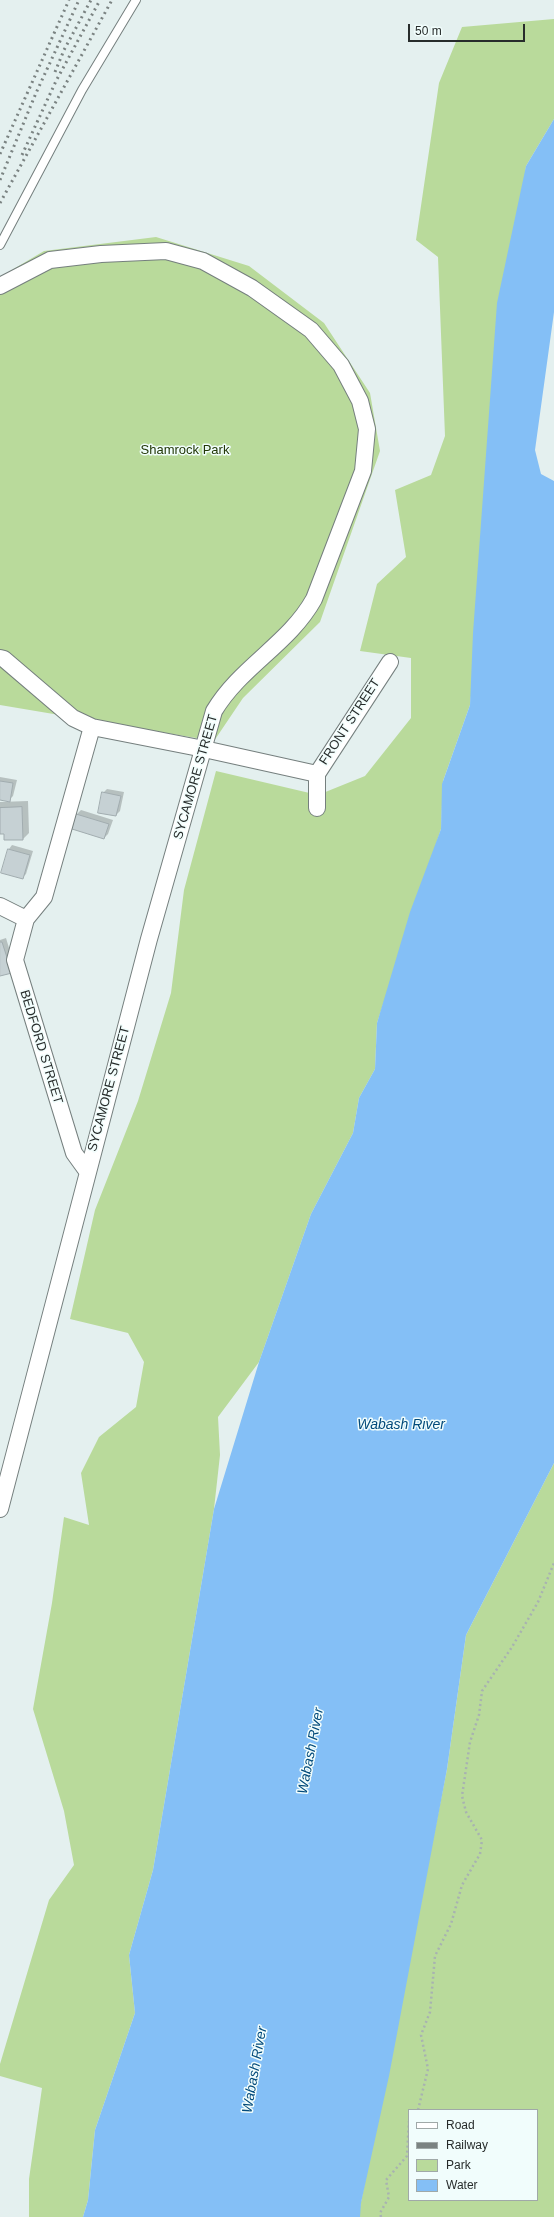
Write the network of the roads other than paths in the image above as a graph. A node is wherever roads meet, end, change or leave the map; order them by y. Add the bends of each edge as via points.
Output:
1 (136, 0) edge
2 (0, 245) edge
3 (0, 286) edge
4 (0, 658) edge
5 (390, 662) dead end
6 (92, 727) junction
7 (204, 749) junction
8 (317, 774) junction
9 (317, 808) dead end
10 (0, 906) edge
11 (26, 919) junction
12 (87, 1171) junction
13 (0, 1509) edge

1 - 2 lane via 82,90
3 - 7 street, SYCAMORE STREET via 50,260 101,254 166,251 203,260 252,288 311,330 341,365 360,401 367,429 363,471 314,598 293,629 244,672 222,697 214,711
4 - 6 street via 73,718
5 - 8 street, FRONT STREET
6 - 7 street
6 - 11 street, BEDFORD STREET via 44,897
7 - 8 street
7 - 12 street, SYCAMORE STREET via 149,939
8 - 9 street, FRONT STREET
10 - 11 street
11 - 12 street, BEDFORD STREET via 15,960 74,1153
12 - 13 street, SYCAMORE STREET

